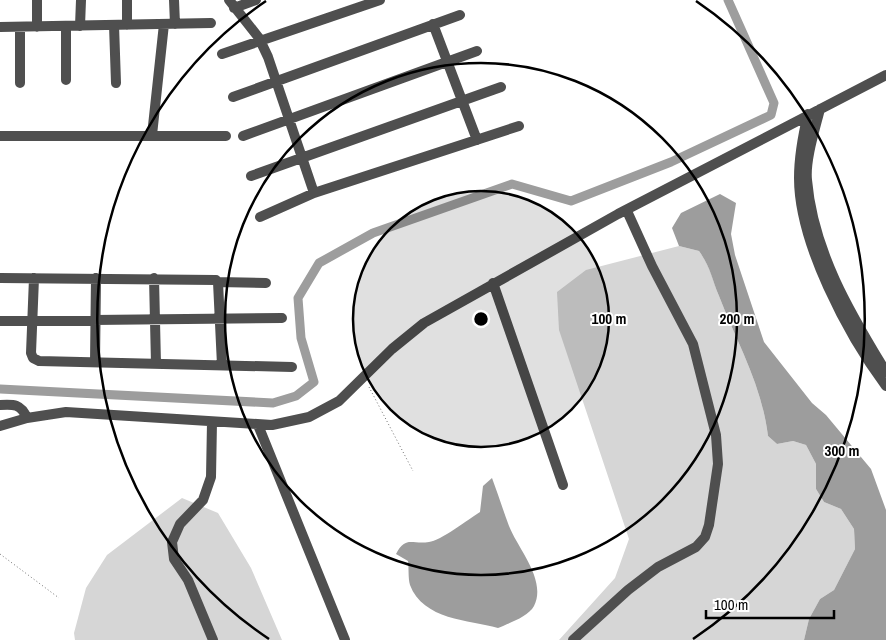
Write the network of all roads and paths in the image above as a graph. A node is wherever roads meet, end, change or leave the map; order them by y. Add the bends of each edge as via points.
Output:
1 (37, 0) edge
2 (81, 0) edge
3 (127, 0) edge
4 (174, 0) edge
5 (256, 0) edge
6 (380, 0) edge
7 (231, 4) edge
8 (460, 15) dead end
9 (211, 23) dead end
10 (170, 24) junction
11 (433, 24) junction
12 (114, 25) junction
13 (128, 25) junction
14 (37, 26) junction
15 (66, 26) junction
16 (80, 26) junction
17 (0, 27) edge
18 (20, 27) junction
19 (261, 42) junction
20 (477, 51) dead end
21 (222, 54) dead end
22 (447, 62) junction
23 (886, 74) edge
24 (66, 80) dead end
25 (276, 80) junction
26 (20, 83) dead end
27 (116, 83) dead end
28 (501, 87) dead end
29 (233, 97) dead end
30 (461, 102) junction
31 (820, 109) junction
32 (808, 114) junction
33 (289, 119) junction
34 (520, 126) dead end
35 (152, 135) junction
36 (0, 136) edge
37 (226, 136) dead end
38 (243, 136) dead end
39 (476, 140) junction
40 (303, 159) junction
41 (251, 176) dead end
42 (314, 193) junction
43 (627, 211) junction
44 (260, 217) dead end
45 (0, 278) edge
46 (34, 278) junction
47 (96, 278) junction
48 (154, 278) junction
49 (218, 282) junction
50 (266, 283) dead end
51 (493, 283) junction
52 (220, 318) junction
53 (282, 318) dead end
54 (94, 320) junction
55 (156, 320) junction
56 (0, 321) edge
57 (33, 322) junction
58 (96, 362) junction
59 (156, 364) junction
60 (222, 365) junction
61 (292, 367) dead end
62 (886, 372) edge
63 (364, 377) junction
64 (886, 386) edge
65 (0, 405) edge
66 (27, 418) junction
67 (212, 422) junction
68 (258, 424) junction
69 (0, 426) edge
70 (413, 471) dead end
71 (562, 485) dead end
72 (0, 554) edge
73 (59, 598) dead end
74 (213, 640) edge
75 (345, 640) edge
76 (573, 640) edge

1 - 14 street
2 - 16 street
3 - 13 street
4 - 10 street
5 - 7 street
6 - 19 street
7 - 19 street
8 - 11 street
9 - 10 street
10 - 13 street
10 - 35 street
11 - 22 street
11 - 25 street
12 - 13 street
12 - 16 street
12 - 27 street
14 - 15 street
14 - 18 street
15 - 16 street
15 - 24 street
17 - 18 street
18 - 26 street
19 - 21 street
19 - 25 street
20 - 22 street
22 - 30 street
22 - 33 street
23 - 31 street
25 - 29 street
25 - 33 street
28 - 30 street
30 - 39 street
30 - 40 street
31 - 32 street
31 - 62 street via 807,178 814,219 825,258 846,305
32 - 43 street
32 - 64 street via 799,179 805,219 817,260 839,308
33 - 38 street
33 - 40 street
34 - 39 street
35 - 36 street
35 - 37 street
39 - 42 street
40 - 41 street
40 - 42 street
42 - 44 street
43 - 51 street
43 - 76 street via 694,344 716,435 718,464 705,537 696,547 658,567 628,590
45 - 46 street
46 - 47 street
46 - 57 street
47 - 48 street
47 - 54 street
48 - 49 street via 211,278
48 - 55 street
49 - 50 street
49 - 52 street
51 - 63 street via 424,322
51 - 71 street
52 - 53 street
52 - 55 street
52 - 60 street
54 - 55 street
54 - 57 street
54 - 58 street
55 - 59 street
56 - 57 street
57 - 58 street via 33,358 39,361
58 - 59 street
59 - 60 street
60 - 61 street
63 - 68 street via 326,410 272,425
63 - 70 path
65 - 66 street via 18,406
66 - 67 street via 66,412
66 - 69 street
67 - 68 street
67 - 74 street via 211,478 203,500 180,524 172,542 174,559 188,580
68 - 75 street
72 - 73 path

